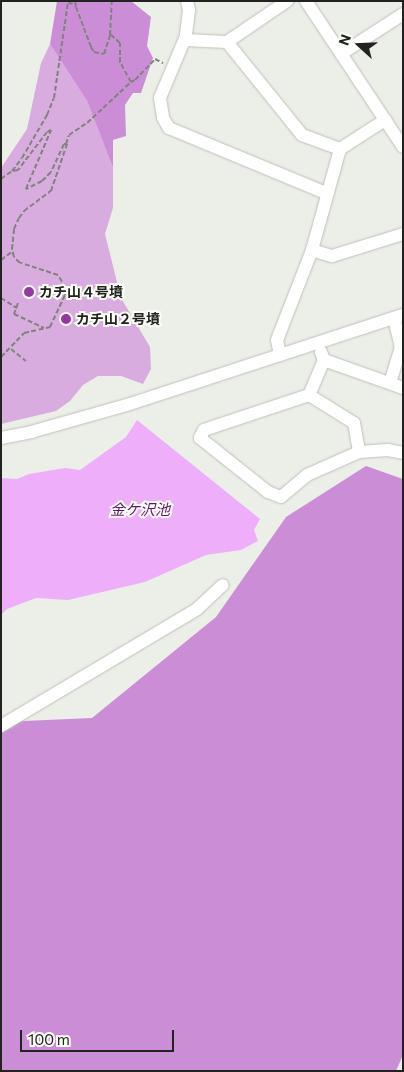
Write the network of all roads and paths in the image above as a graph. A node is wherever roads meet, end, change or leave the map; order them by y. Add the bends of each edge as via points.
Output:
1 (75, 1) edge
2 (112, 1) edge
3 (187, 1) edge
4 (287, 1) edge
5 (306, 1) edge
6 (76, 6) junction
7 (403, 14) edge
8 (110, 34) junction
9 (185, 40) junction
10 (227, 42) junction
11 (341, 54) junction
12 (172, 66) junction
13 (131, 82) junction
14 (385, 120) junction
15 (66, 144) junction
16 (403, 147) edge
17 (340, 149) junction
18 (12, 171) junction
19 (1, 179) edge
20 (326, 194) junction
21 (403, 234) edge
22 (312, 250) junction
23 (12, 251) junction
24 (1, 260) edge
25 (1, 298) edge
26 (18, 303) dead end
27 (16, 308) junction
28 (398, 317) edge
29 (44, 328) junction
30 (317, 343) junction
31 (11, 348) junction
32 (280, 355) junction
33 (1, 357) edge
34 (324, 360) junction
35 (26, 361) dead end
36 (390, 383) junction
37 (403, 388) edge
38 (309, 395) junction
39 (1, 438) edge
40 (359, 452) junction
41 (403, 453) edge
42 (222, 585) dead end
43 (1, 726) edge

1 - 6 path
2 - 8 path
3 - 9 street
4 - 10 street
5 - 11 street
6 - 8 path via 94,52 104,54
6 - 18 path via 68,2 54,98
7 - 11 street
8 - 13 path via 120,43 120,62
9 - 10 street
9 - 12 street
10 - 17 street via 302,135
11 - 14 street
12 - 13 path via 155,59
12 - 20 street via 160,98 163,118 170,128
13 - 15 path via 87,123 69,135
14 - 16 street
14 - 17 street
15 - 18 path via 51,172 26,190 50,130 24,164
15 - 23 path via 51,191 19,218 14,229
17 - 20 street
18 - 19 path
20 - 22 street
21 - 22 street via 332,256
22 - 32 street via 277,340
23 - 24 path
23 - 29 path via 20,263 58,275 64,280 65,295 54,321 50,327
25 - 27 path
26 - 27 path
27 - 29 path via 14,314
28 - 30 street
28 - 36 street via 401,348
29 - 31 path via 24,333
30 - 32 street
30 - 34 street
31 - 33 path
31 - 35 path
32 - 39 street via 130,404
34 - 36 street
34 - 38 street
36 - 37 street
38 - 40 street via 354,423
38 - 40 street via 204,430 200,438 268,492 281,496 307,475
40 - 41 street via 388,450
42 - 43 street via 198,609

